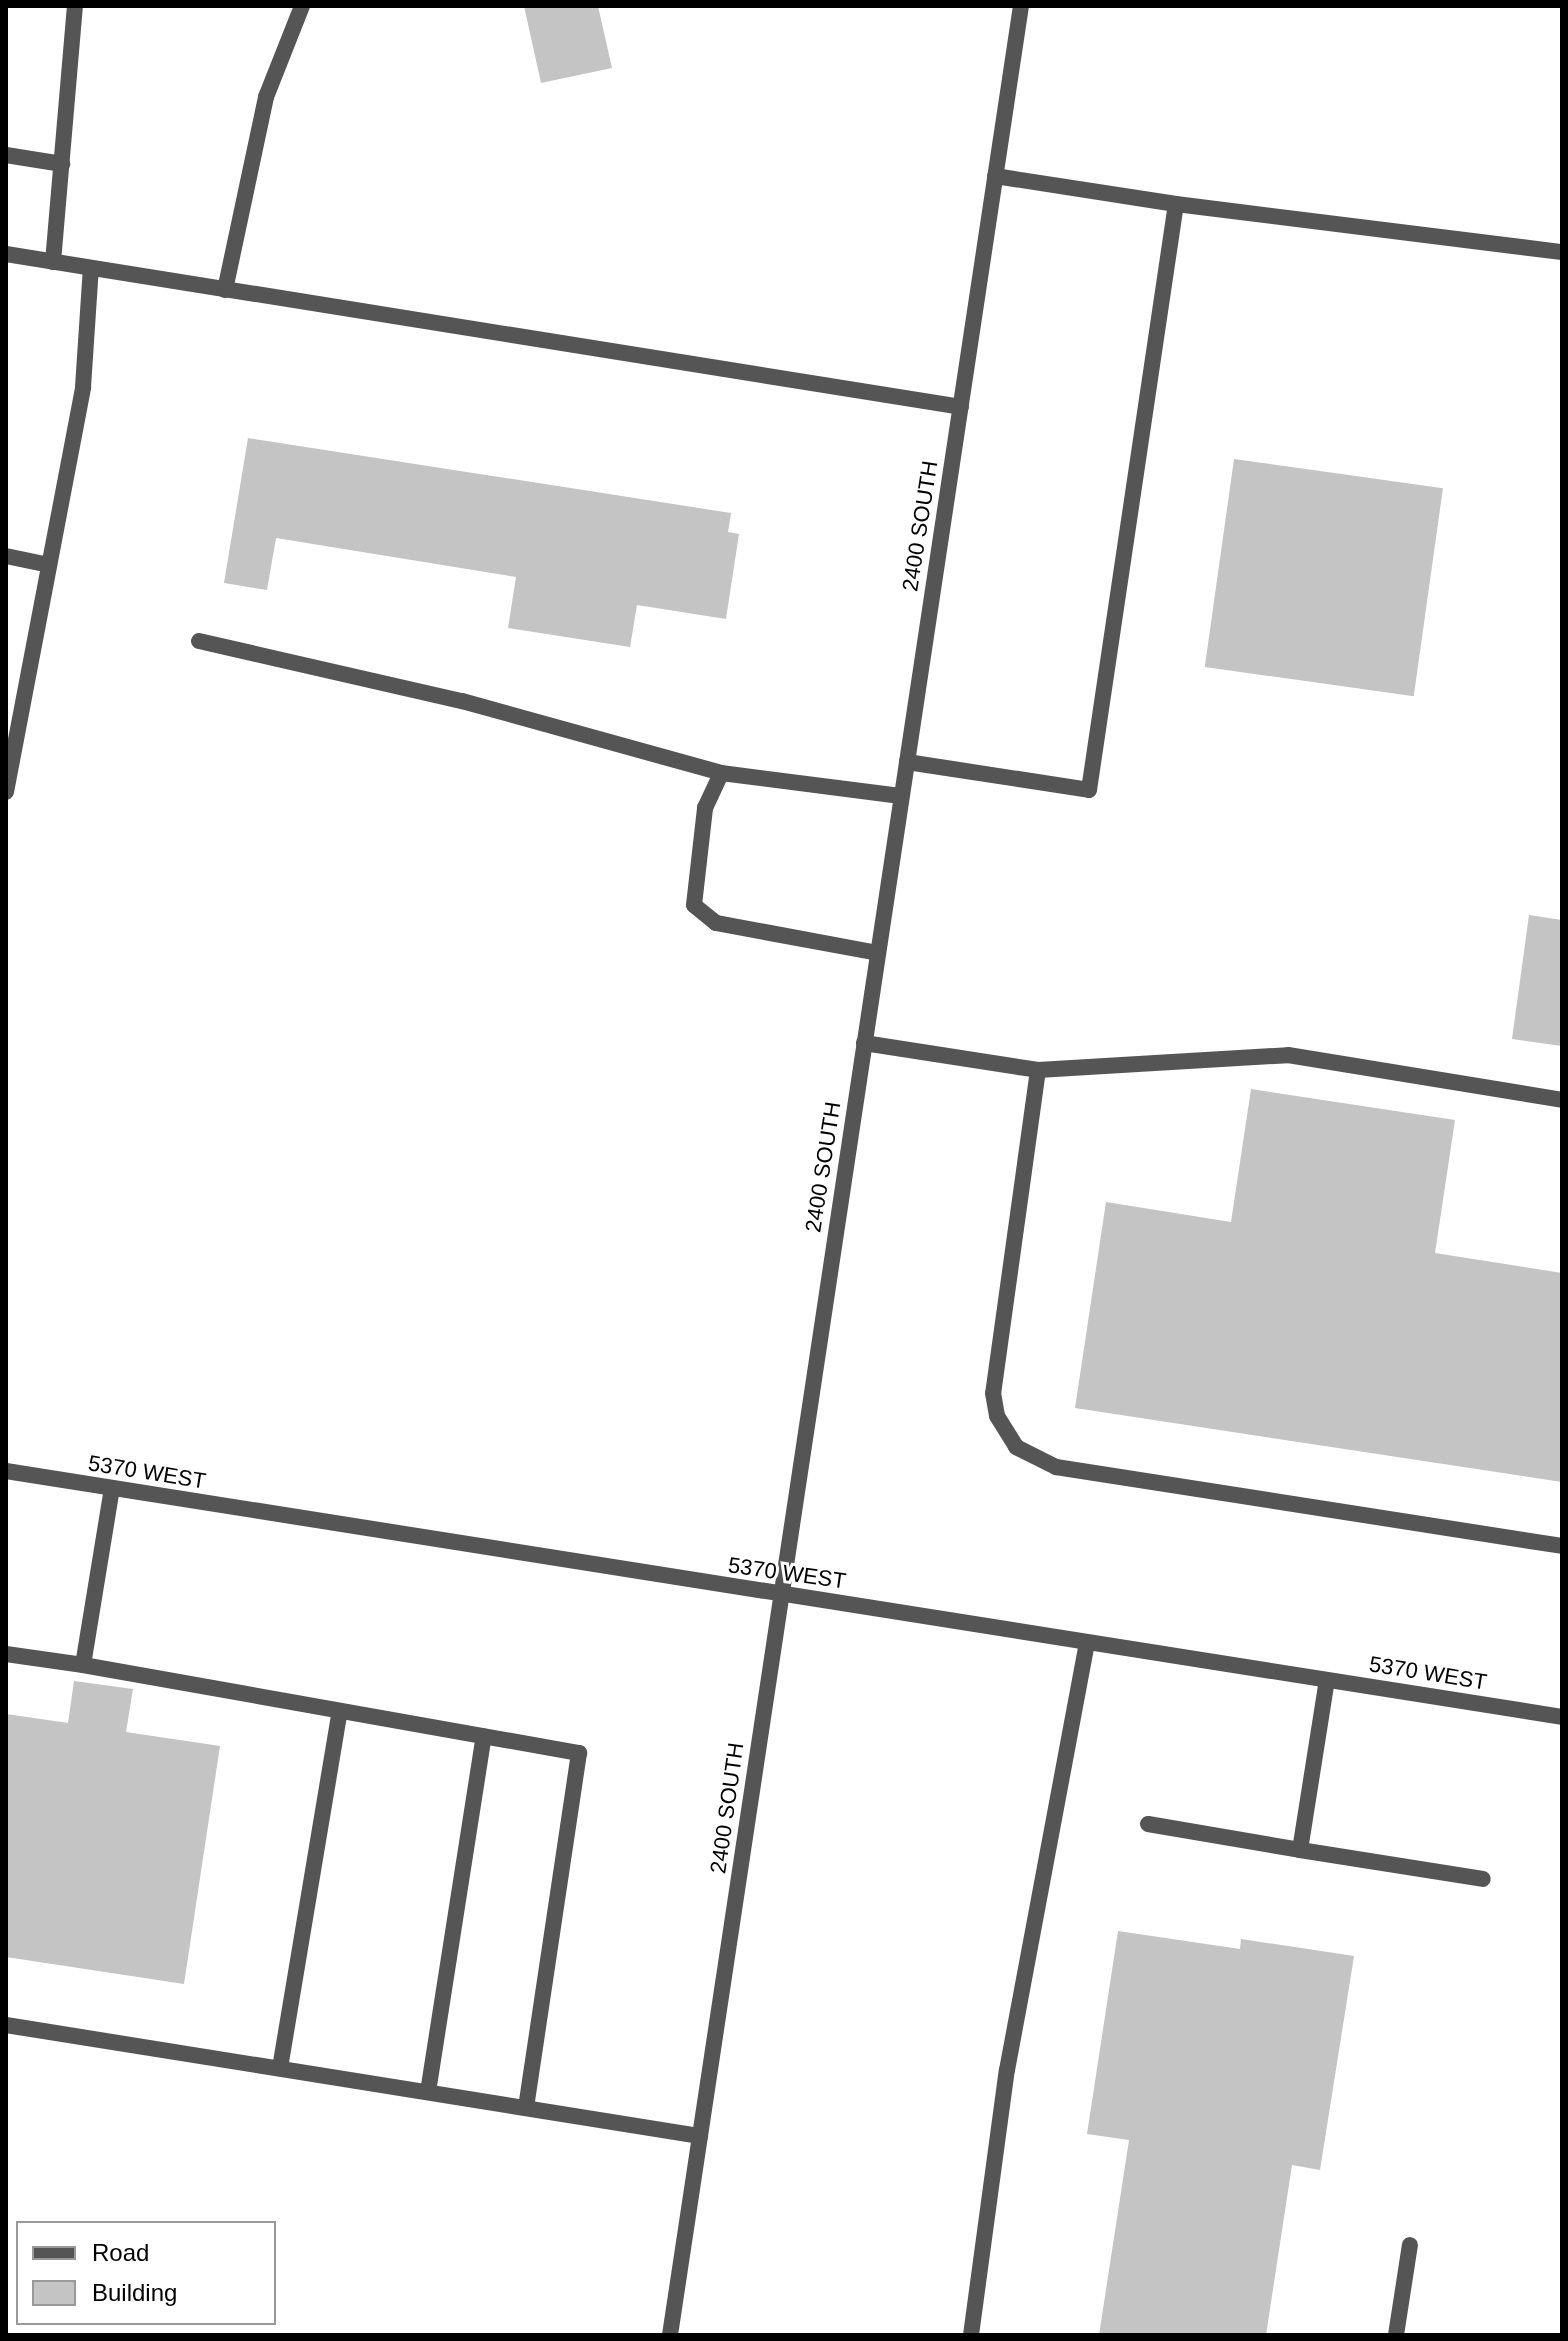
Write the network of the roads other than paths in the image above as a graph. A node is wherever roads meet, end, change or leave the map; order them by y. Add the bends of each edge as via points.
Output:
1 (75, 6) edge
2 (302, 6) edge
3 (1021, 6) edge
4 (6, 155) edge
5 (62, 164) junction
6 (995, 176) junction
7 (1176, 204) junction
8 (1562, 252) edge
9 (6, 254) edge
10 (53, 262) junction
11 (91, 268) junction
12 (225, 290) junction
13 (961, 407) junction
14 (6, 556) edge
15 (49, 565) junction
16 (199, 641) dead end
17 (907, 762) junction
18 (721, 773) junction
19 (6, 792) edge
20 (901, 796) junction
21 (878, 953) junction
22 (864, 1043) junction
23 (1038, 1070) junction
24 (1562, 1100) edge
25 (6, 1471) edge
26 (112, 1488) junction
27 (1562, 1546) edge
28 (781, 1593) junction
29 (1087, 1642) junction
30 (6, 1654) edge
31 (83, 1665) junction
32 (1327, 1680) junction
33 (340, 1711) junction
34 (1562, 1717) edge
35 (484, 1736) junction
36 (1148, 1824) dead end
37 (1300, 1850) junction
38 (1483, 1879) dead end
39 (6, 2025) edge
40 (280, 2068) junction
41 (428, 2092) junction
42 (526, 2108) junction
43 (700, 2136) junction
44 (1410, 2245) dead end
45 (670, 2335) edge
46 (971, 2335) edge
47 (1396, 2335) edge

1 - 5 street
2 - 12 street via 266,97
3 - 6 street, 2400 SOUTH
4 - 5 street
5 - 10 street
6 - 7 street
6 - 13 street, 2400 SOUTH
7 - 8 street
7 - 17 street via 1089,790
9 - 10 street
10 - 11 street
11 - 12 street
11 - 15 street via 83,387
12 - 13 street
13 - 17 street, 2400 SOUTH
14 - 15 street
15 - 19 street
16 - 18 street via 462,701
17 - 20 street, 2400 SOUTH
18 - 20 street
18 - 21 street via 705,808 694,905 716,923
20 - 21 street, 2400 SOUTH
21 - 22 street, 2400 SOUTH
22 - 23 street
22 - 28 street, 2400 SOUTH
23 - 24 street via 1288,1055
23 - 27 street via 993,1393 997,1416 1016,1447 1056,1467
25 - 26 street, 5370 WEST
26 - 28 street, 5370 WEST
26 - 31 street
28 - 29 street, 5370 WEST
28 - 43 street, 2400 SOUTH
29 - 32 street, 5370 WEST
29 - 46 street via 1007,2070
30 - 31 street
31 - 33 street
32 - 34 street, 5370 WEST
32 - 37 street
33 - 35 street
33 - 40 street
35 - 41 street
35 - 42 street via 579,1753
36 - 37 street
37 - 38 street
39 - 40 street
40 - 41 street
41 - 42 street
42 - 43 street
43 - 45 street, 2400 SOUTH
44 - 47 street

